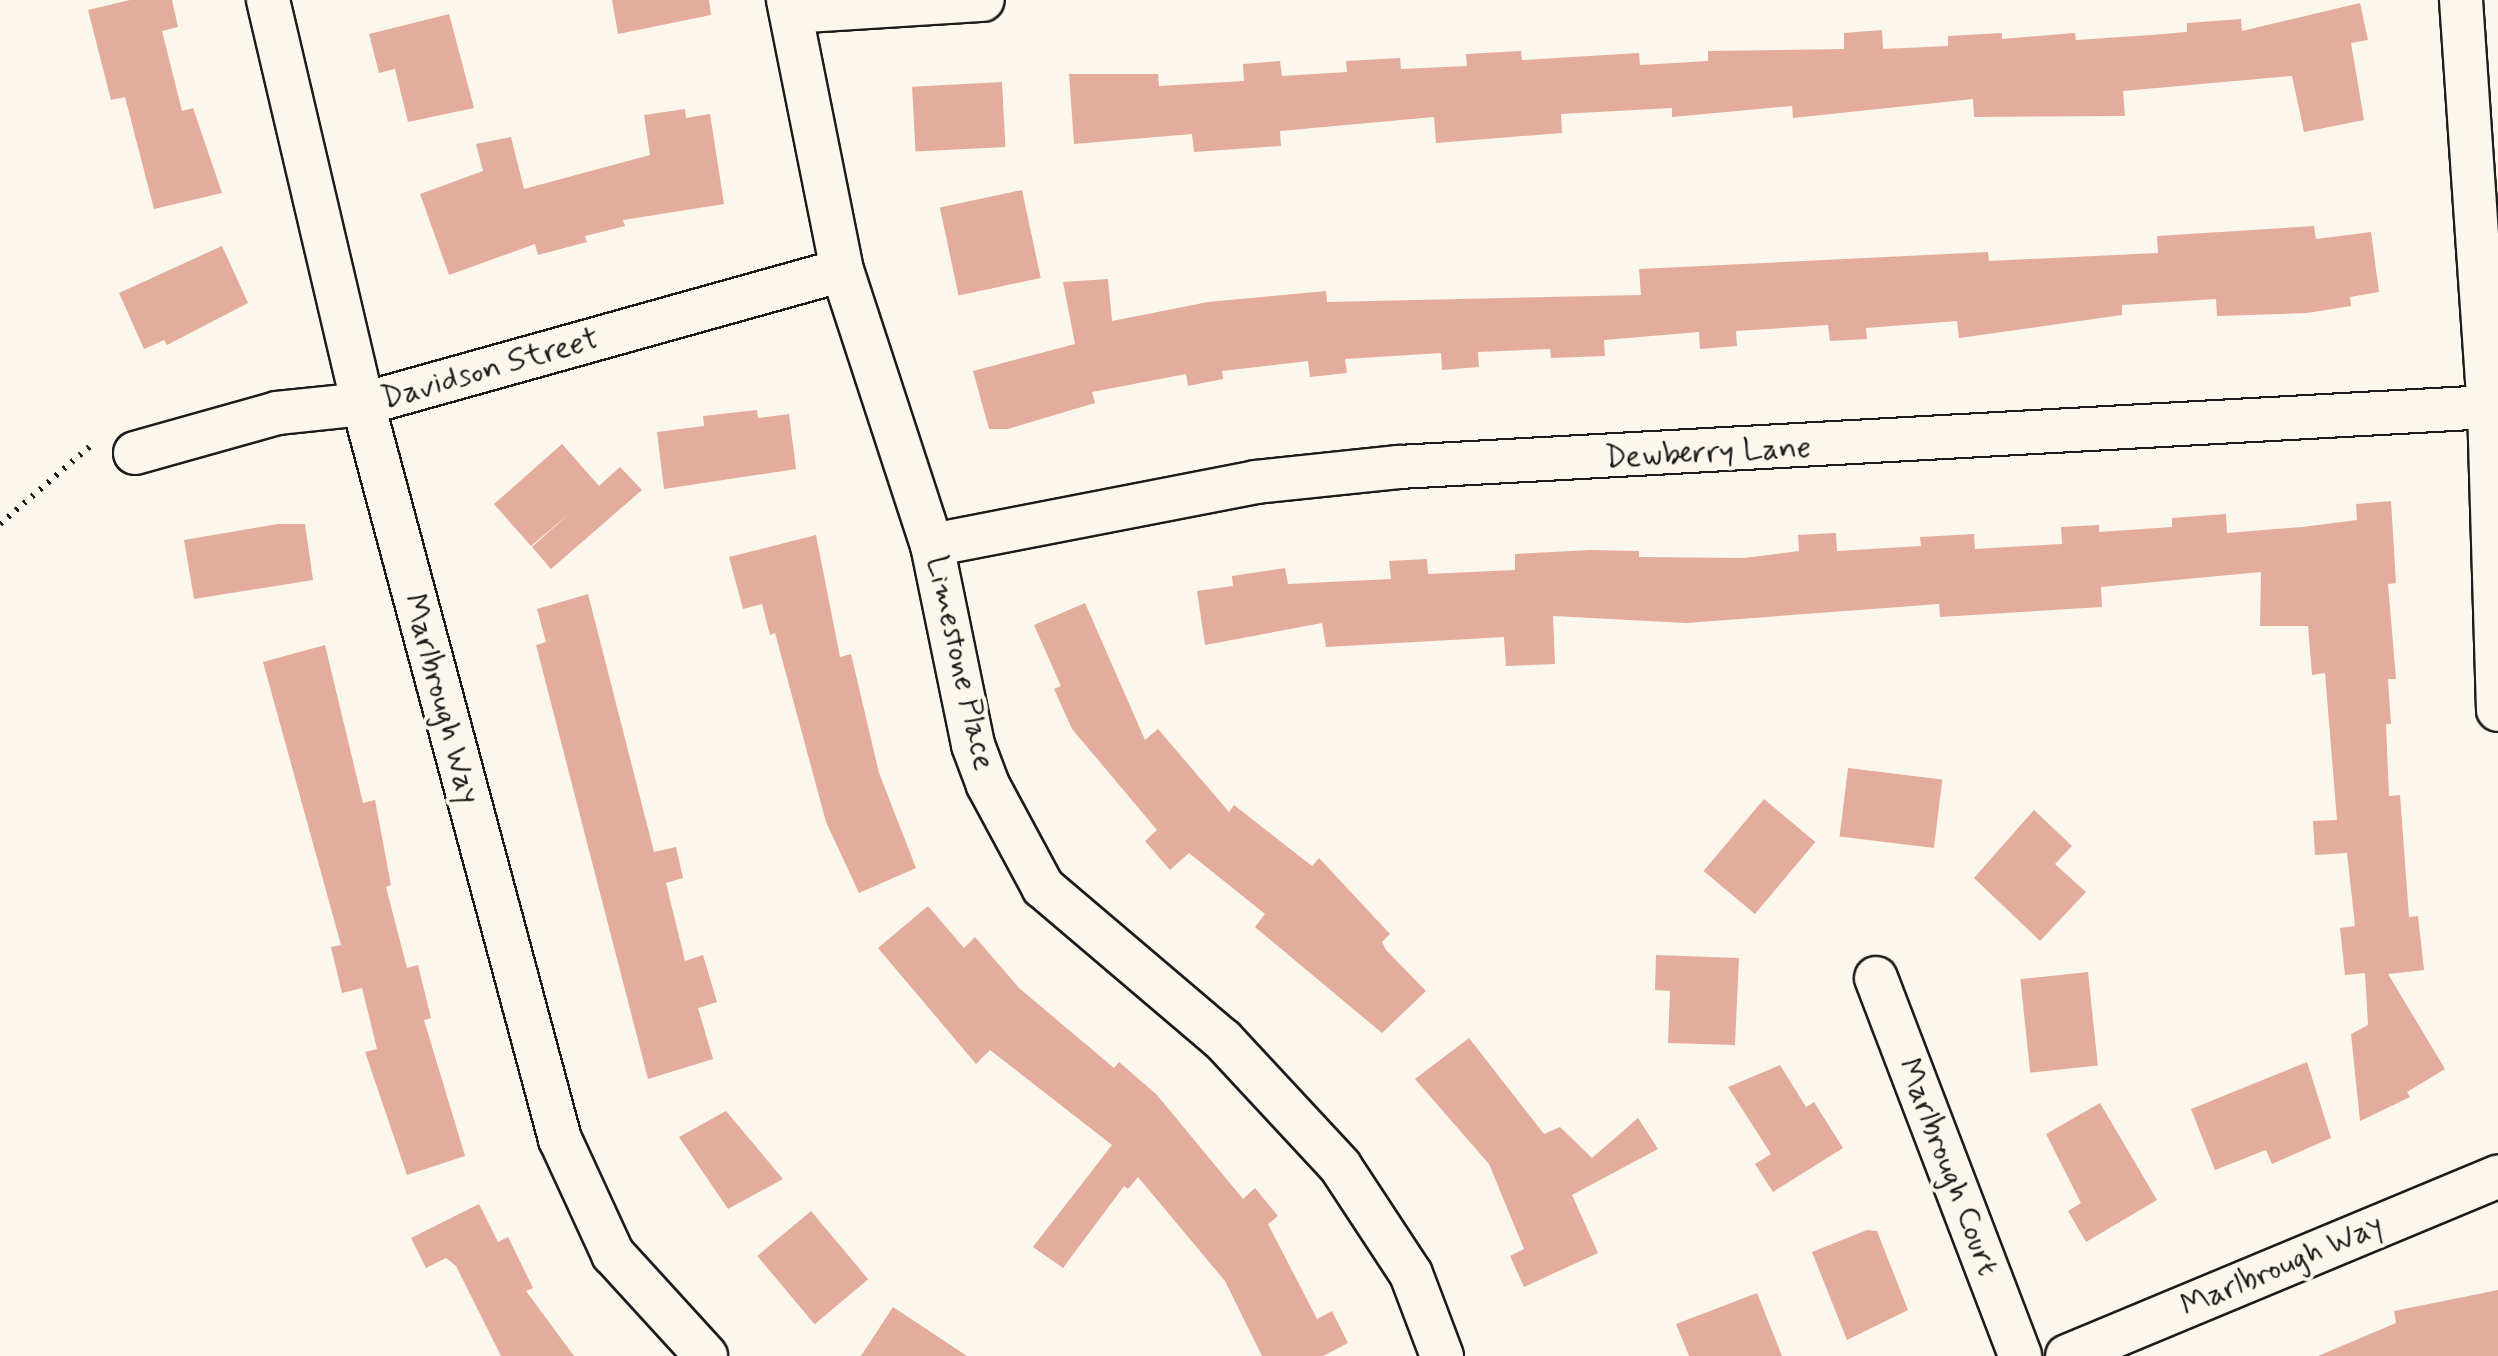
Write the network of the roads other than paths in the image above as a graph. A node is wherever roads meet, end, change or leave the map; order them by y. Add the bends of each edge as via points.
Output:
1 (268, 0) edge
2 (983, 0) edge
3 (2461, 0) edge
4 (790, 6) edge
5 (842, 270) junction
6 (363, 404) junction
7 (2489, 407) junction
8 (135, 453) road end
9 (932, 545) junction
10 (2498, 710) edge
11 (1876, 978) dead end
12 (2498, 1177) edge
13 (706, 1356) edge
14 (1442, 1356) edge
15 (2020, 1356) edge
16 (2066, 1356) edge

1 - 6 street, Marlbrough Way
2 - 4 street
3 - 7 street
4 - 5 street, Limestone Place
5 - 6 street, Davidson Street
5 - 9 street, Limestone Place
6 - 8 street, Davidson Street via 277,413
6 - 13 street, Marlbrough Way via 560,1139 613,1254
7 - 9 street, Dewberry Lane via 1398,467 1256,482
7 - 10 street
9 - 14 street, Limestone Place via 973,745 1022,853 1076,920 1195,1014 1340,1166 1410,1274
11 - 15 street, Marlbrough Court
12 - 16 street, Marlbrough Way

